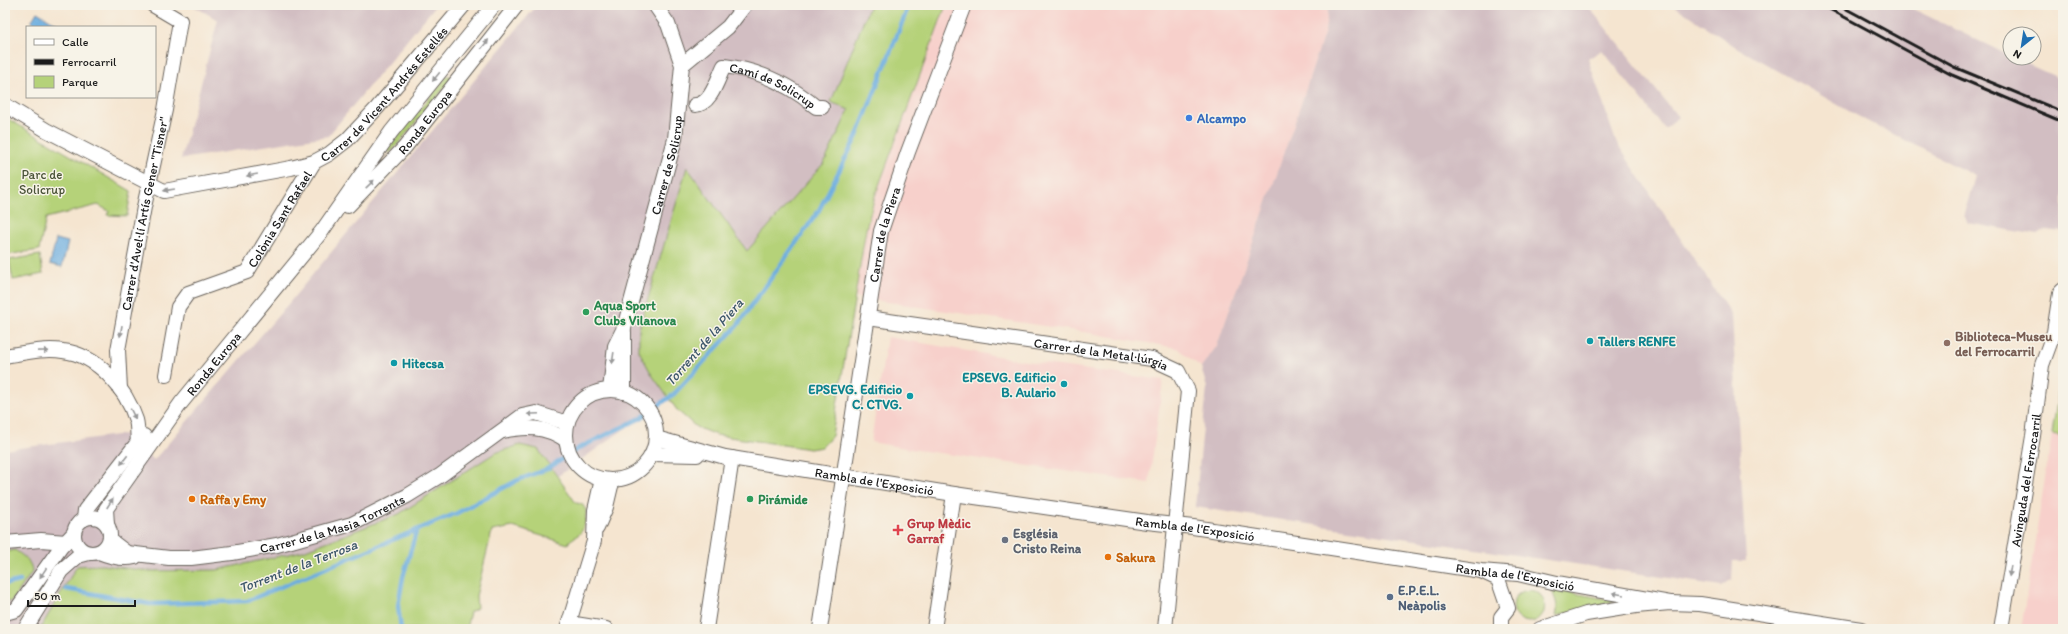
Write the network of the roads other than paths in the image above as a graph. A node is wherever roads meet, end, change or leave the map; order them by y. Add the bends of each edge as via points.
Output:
1 (153, 5) edge
2 (464, 5) edge
3 (494, 5) edge
4 (518, 5) edge
5 (655, 5) edge
6 (745, 5) edge
7 (964, 5) edge
8 (682, 65) junction
9 (5, 105) edge
10 (695, 105) dead end
11 (822, 107) dead end
12 (314, 162) junction
13 (150, 183) junction
14 (322, 231) junction
15 (2061, 292) edge
16 (868, 318) junction
17 (2059, 333) edge
18 (5, 356) edge
19 (166, 375) dead end
20 (120, 389) junction
21 (622, 392) junction
22 (181, 403) junction
23 (567, 423) junction
24 (502, 431) junction
25 (656, 434) junction
26 (566, 441) junction
27 (138, 442) junction
28 (652, 454) junction
29 (725, 457) junction
30 (843, 474) junction
31 (608, 480) junction
32 (954, 494) junction
33 (84, 519) junction
34 (107, 524) junction
35 (1177, 525) junction
36 (70, 537) junction
37 (110, 540) junction
38 (5, 543) edge
39 (94, 552) junction
40 (141, 556) junction
41 (1481, 571) junction
42 (1670, 603) junction
43 (5, 613) edge
44 (568, 626) edge
45 (21, 629) edge
46 (25, 629) edge
47 (606, 629) edge
48 (706, 629) edge
49 (820, 629) edge
50 (934, 629) edge
51 (1165, 629) edge
52 (1501, 629) edge
53 (1540, 629) edge
54 (1861, 629) edge
55 (2001, 629) edge

1 - 13 street, Carrer d'Avel·lí Artís Gener "Tisner" via 180,21 166,110
2 - 12 street, Carrer de Vicent Andrés Estellés via 347,140
3 -> 14 street, Ronda Europa via 391,132
14 -> 4 street, Ronda Europa via 386,168
5 - 8 street, Carrer de Solicrup via 668,24
6 - 8 street via 728,27
7 - 16 street, Carrer de la Piera via 881,231
8 - 21 street, Carrer de Solicrup via 675,139 624,328
9 - 13 street, Carrer de Vicent Andrés Estellés via 46,130
10 - 11 street, Camí de Solicrup via 708,99 724,66 760,75 799,93 816,108
12 -> 13 street, Carrer de Vicent Andrés Estellés via 164,191
12 - 19 street, Colònia Sant Rafael via 247,272 188,293 178,308
13 -> 20 street, Carrer d'Avel·lí Artís Gener "Tisner" via 118,350
14 - 22 street, Ronda Europa
15 - 17 street, Avinguda del Ferrocarril
16 - 30 street, Carrer de la Piera
16 - 35 street, Carrer de la Metal·lúrgia via 1152,359 1178,371 1188,391
17 -> 55 street, Avinguda del Ferrocarril via 2042,365 2033,436
18 -> 20 street via 34,351 64,351 95,363
20 -> 27 street via 136,420
21 - 23 street via 598,391 578,403
21 - 25 street via 645,406 654,423
22 - 27 street, Ronda Europa
34 -> 22 street, Ronda Europa via 106,509
23 -> 24 street, Carrer de la Masia Torrents via 539,414 530,414 513,420
23 - 26 street
24 - 26 street, Carrer de la Masia Torrents via 535,428 559,435
24 - 40 street, Carrer de la Masia Torrents via 441,475 352,524 277,545 236,552 191,558
25 - 28 street
25 - 29 street, Rambla de l'Exposició
26 - 31 street via 577,465 588,474
27 -> 33 street, Ronda Europa via 85,510
28 - 29 street, Rambla de l'Exposició
28 - 31 street via 646,465 637,472 626,478
29 - 30 street, Rambla de l'Exposició
29 - 48 street
30 - 32 street, Rambla de l'Exposició
30 - 49 street, Carrer de la Piera
31 - 44 street via 595,510 595,532
32 - 35 street, Rambla de l'Exposició
32 - 50 street
33 - 34 street via 96,517
33 - 36 street, Ronda Europa
34 - 37 street, Ronda Europa
35 - 41 street, Rambla de l'Exposició
35 - 51 street, Carrer de la Metal·lúrgia
36 - 38 street
36 - 39 street via 78,545
36 -> 43 street, Ronda Europa via 16,610
37 - 39 street via 105,548
37 - 40 street, Carrer de la Masia Torrents via 127,553
39 - 40 street, Carrer de la Masia Torrents via 127,559
39 - 46 street via 78,556 61,571
42 -> 41 street, Rambla de l'Exposició via 1518,574
41 - 52 street via 1498,579 1508,608 1501,617
42 - 53 street, Rambla de l'Exposició via 1586,614
42 - 54 street, Rambla de l'Exposició via 1700,604
43 - 45 street, Ronda Europa via 14,618
44 - 47 street

